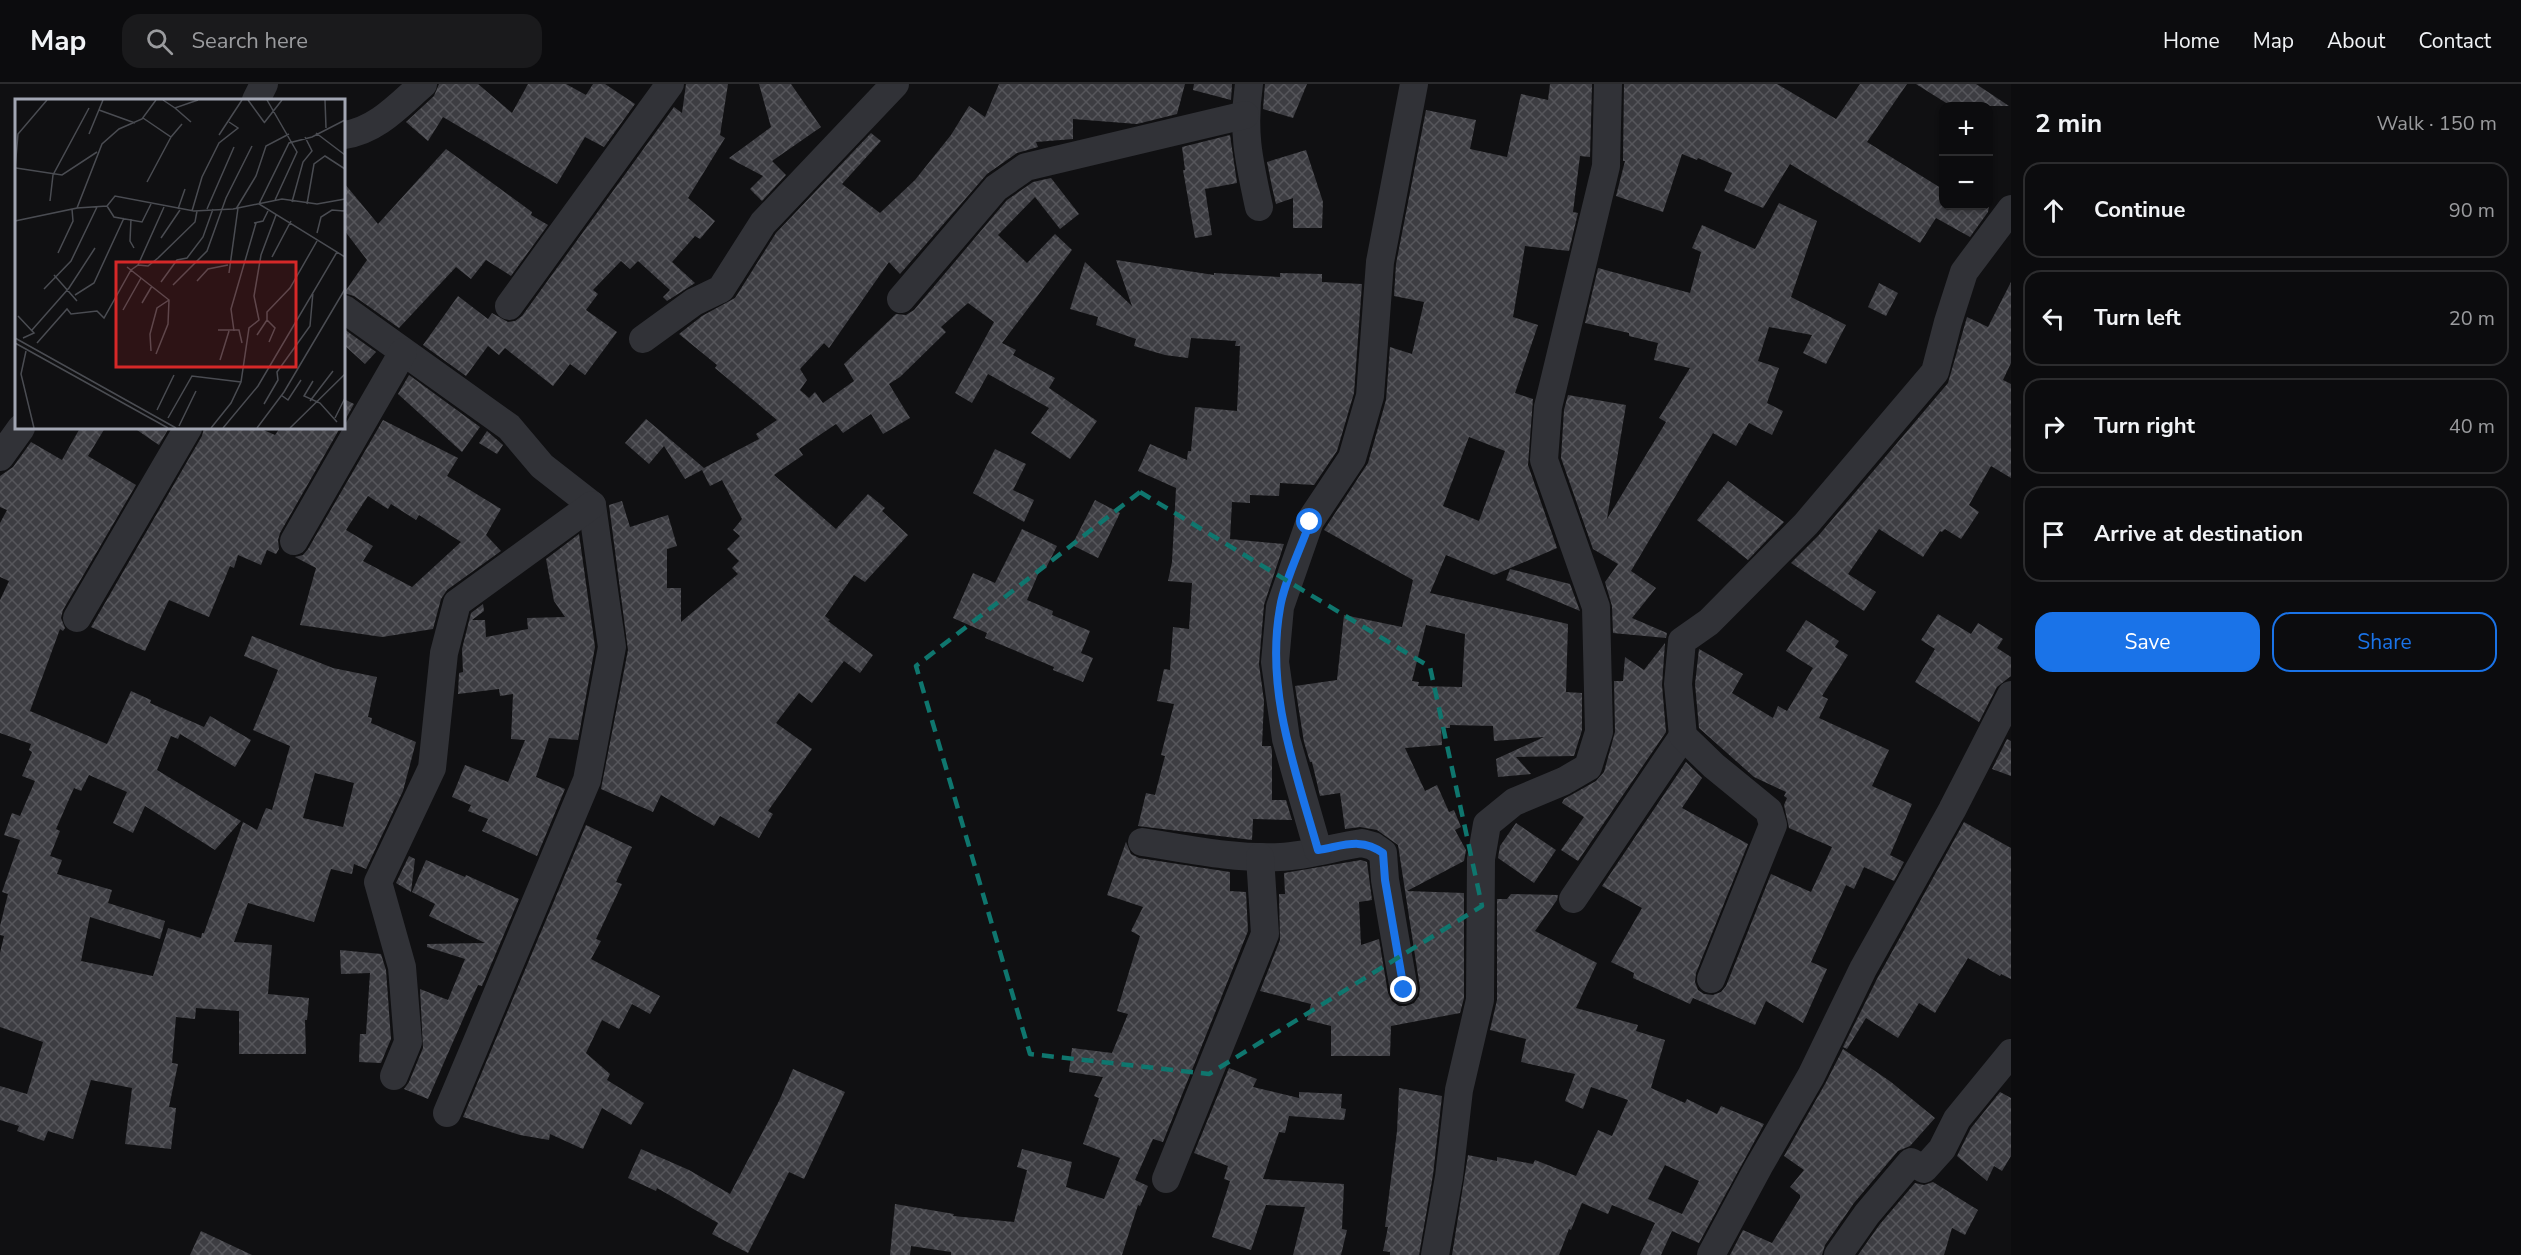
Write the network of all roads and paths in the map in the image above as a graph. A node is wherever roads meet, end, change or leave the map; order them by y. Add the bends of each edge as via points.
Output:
1 (264, 84) edge
2 (423, 84) edge
3 (670, 84) edge
4 (895, 84) edge
5 (1249, 84) edge
6 (1414, 84) edge
7 (1608, 84) edge
8 (256, 99) edge
9 (1245, 115) junction
10 (345, 135) edge
11 (1259, 207) dead end
12 (2011, 209) edge
13 (901, 299) dead end
14 (509, 306) dead end
15 (345, 310) edge
16 (643, 339) dead end
17 (403, 352) junction
18 (20, 429) edge
19 (188, 429) edge
20 (0, 456) edge
21 (592, 505) junction
22 (294, 541) dead end
23 (77, 618) dead end
24 (2011, 695) edge
25 (1683, 736) junction
26 (1142, 842) dead end
27 (1318, 850) junction
28 (1260, 857) junction
29 (1573, 899) dead end
30 (1711, 979) dead end
31 (1404, 990) dead end
32 (2011, 1053) edge
33 (394, 1076) dead end
34 (447, 1113) dead end
35 (1166, 1179) dead end
36 (1435, 1255) edge
37 (1711, 1255) edge
38 (1838, 1255) edge

1 - 8 street
2 - 10 street via 365,130
3 - 14 street
4 - 16 street via 763,224 721,289 694,302
5 - 9 street
6 - 27 street via 1380,262 1370,396 1352,458 1310,522 1280,607 1275,662 1286,739
7 - 36 street via 1606,166 1548,407 1544,460 1596,607 1599,732 1588,767 1514,802 1487,824 1481,859 1480,999 1459,1090
9 - 11 street
9 - 13 street via 1026,167 996,188
12 - 25 street via 1964,272 1935,372 1806,524 1709,622 1682,641 1678,684
15 - 17 street
17 - 21 street via 509,427 542,466
17 - 22 street
18 - 20 street
19 - 23 street
21 - 33 street via 457,603 444,653 432,768 378,882 402,966 408,1042
21 - 34 street via 612,647 587,780
24 - 37 street via 1863,969 1811,1076
25 - 29 street
25 - 30 street via 1768,811 1773,825
26 - 28 street
27 - 28 street
27 - 31 street via 1362,843 1383,853
28 - 35 street via 1265,934
32 - 38 street via 1957,1119 1942,1149 1924,1169 1911,1162

